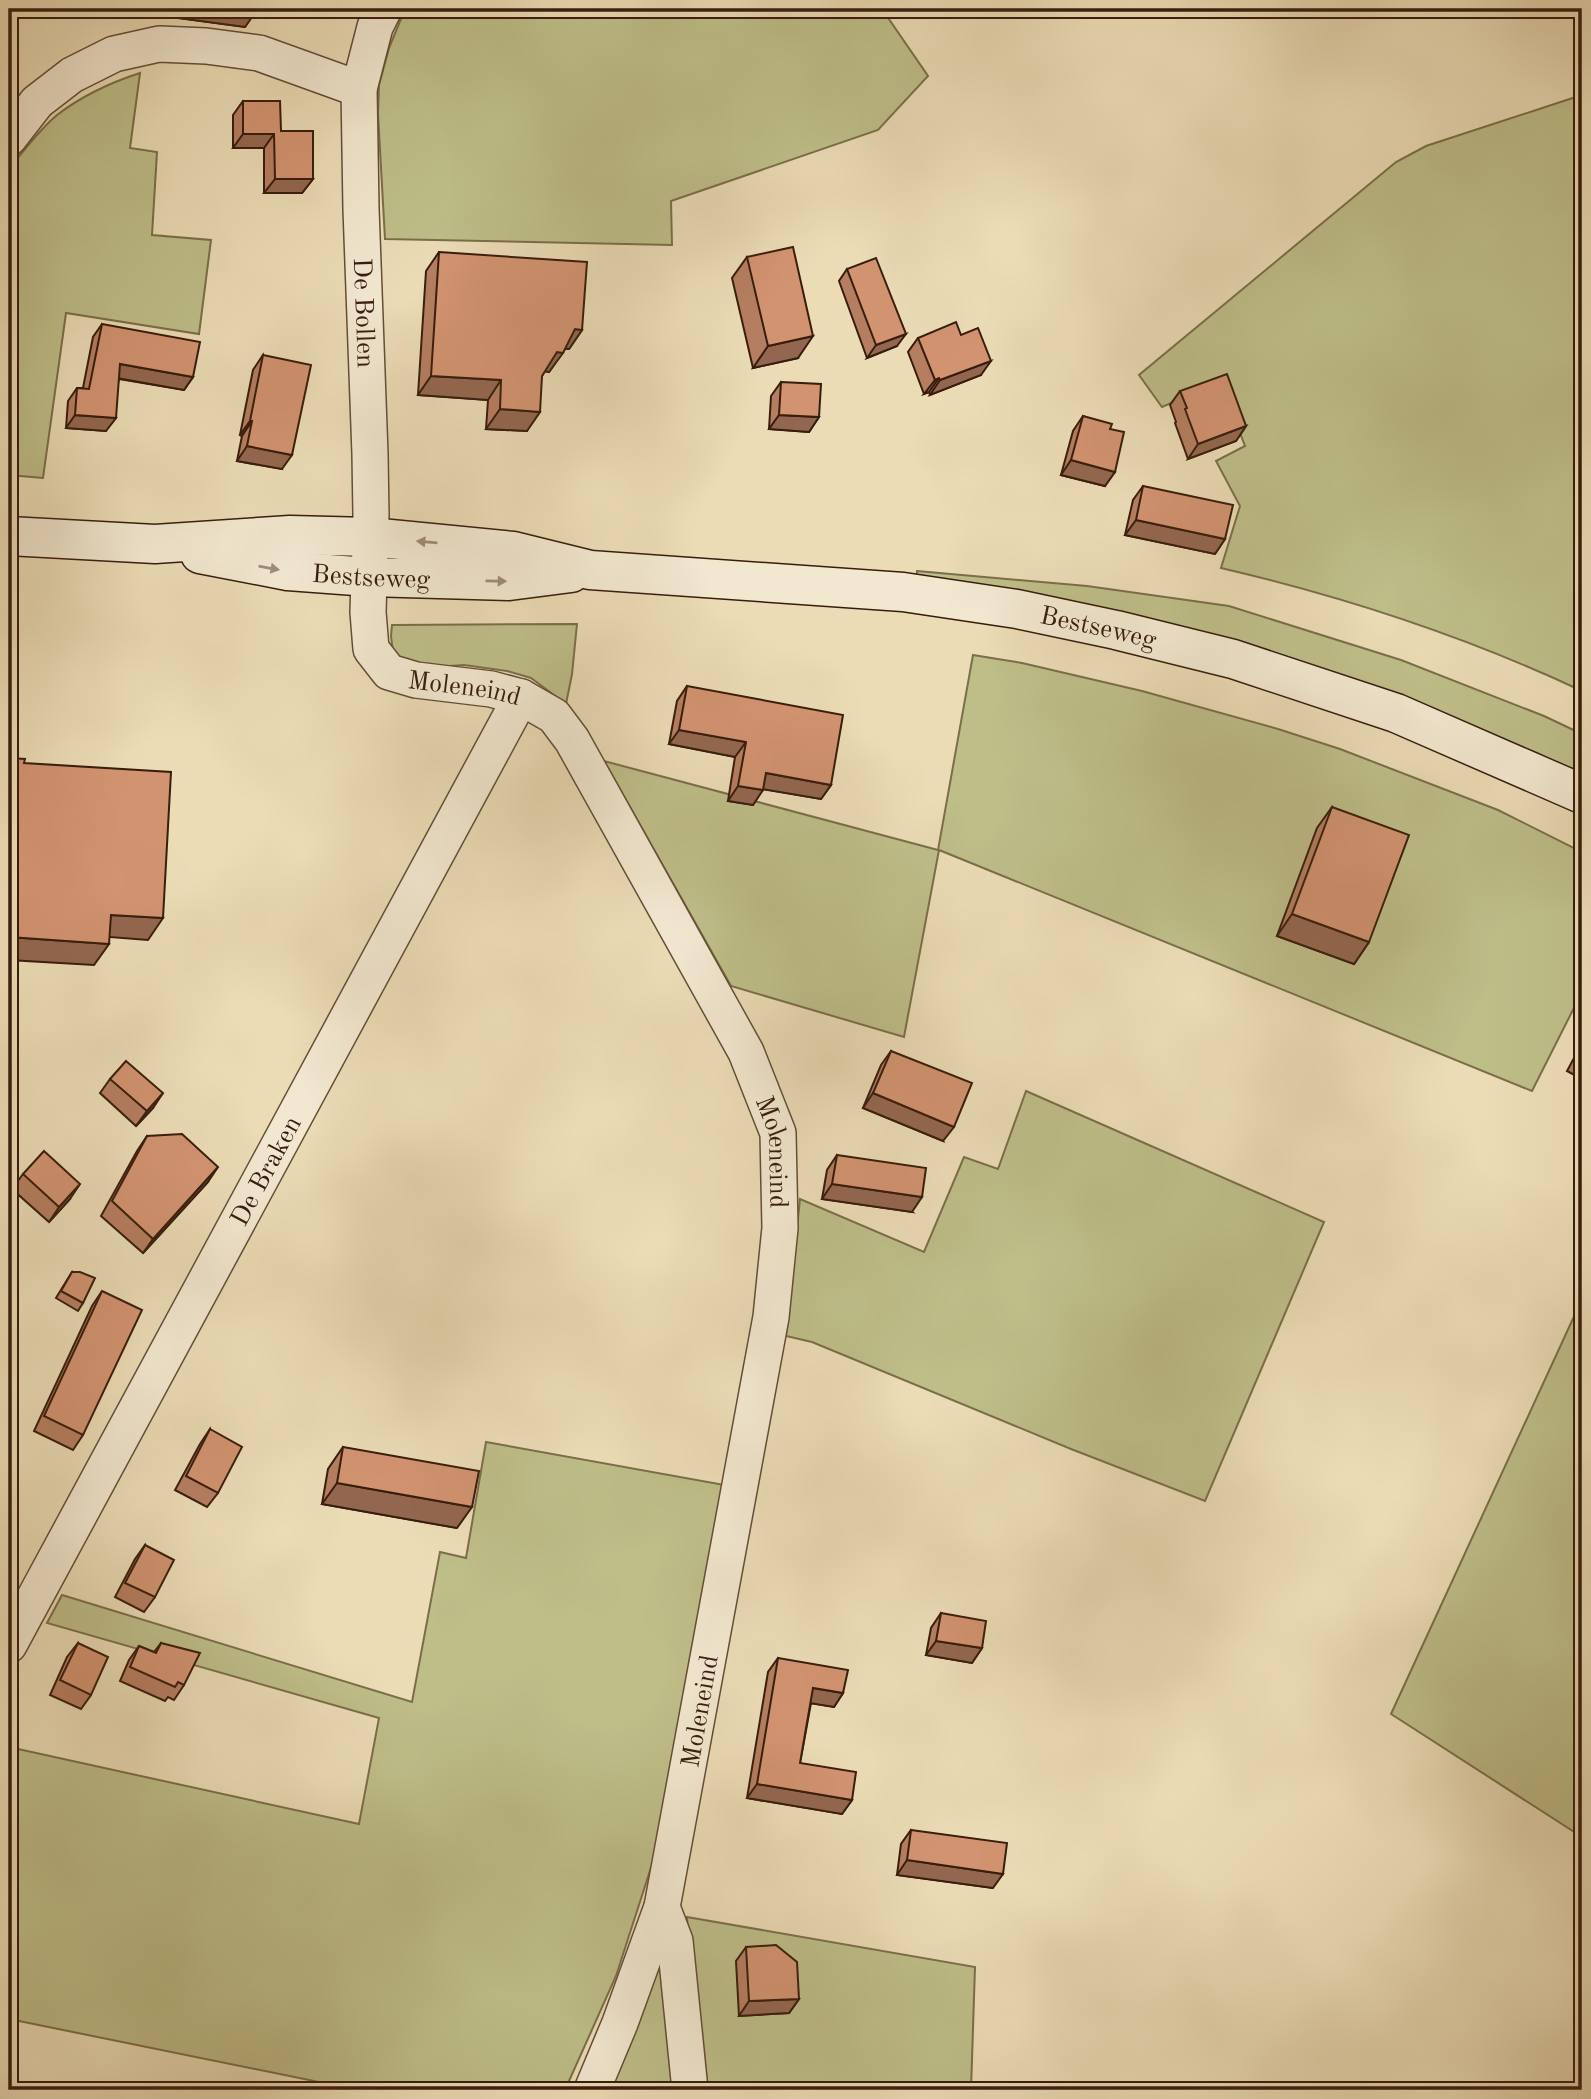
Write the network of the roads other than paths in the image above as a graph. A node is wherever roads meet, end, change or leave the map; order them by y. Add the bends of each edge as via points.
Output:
1 (384, 9) edge
2 (359, 89) junction
3 (9, 138) edge
4 (9, 536) edge
5 (370, 537) junction
6 (155, 544) junction
7 (590, 570) junction
8 (369, 577) junction
9 (521, 698) junction
10 (1582, 794) edge
11 (9, 1645) edge
12 (662, 1907) junction
13 (592, 2090) edge
14 (690, 2090) edge

1 - 2 street, De Bollen
2 - 3 street via 258,54 159,44 114,54 72,75 37,102
2 - 5 street, De Bollen
4 - 6 main road, Bestseweg
5 - 6 main road, Bestseweg via 290,535
7 -> 5 main road, Bestseweg via 513,551
5 - 8 street, De Bollen
6 -> 8 main road, Bestseweg via 288,571
8 -> 7 main road, Bestseweg via 509,581
7 - 10 main road, Bestseweg via 903,592 1116,630 1233,659 1395,713
8 - 9 street, Moleneind via 371,649 389,672
9 - 11 street, De Braken
9 - 12 street, Moleneind via 554,716 572,740 746,1052 778,1133 780,1228 771,1317
12 - 13 street, Moleneind
12 - 14 street via 675,1941

